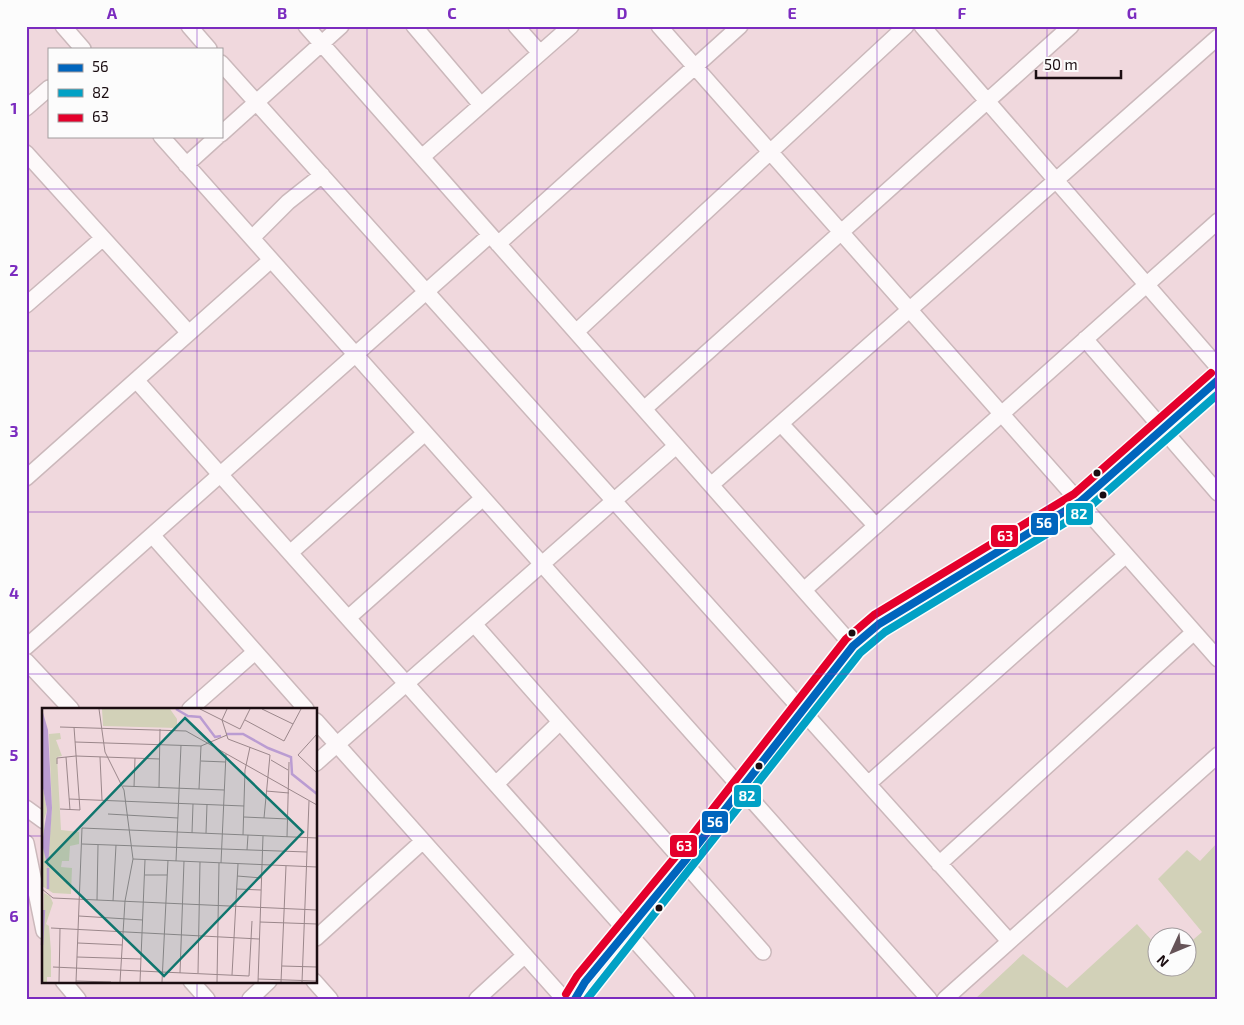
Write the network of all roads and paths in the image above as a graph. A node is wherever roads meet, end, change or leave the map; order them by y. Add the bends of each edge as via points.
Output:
1 (63, 26) edge
2 (189, 26) edge
3 (306, 26) edge
4 (341, 26) edge
5 (414, 26) edge
6 (516, 26) edge
7 (571, 26) edge
8 (660, 26) edge
9 (740, 26) edge
10 (906, 26) edge
11 (922, 26) edge
12 (1071, 26) edge
13 (1218, 37) edge
14 (322, 44) junction
15 (82, 48) edge
16 (208, 48) edge
17 (540, 54) junction
18 (222, 63) edge
19 (695, 67) junction
20 (48, 89) edge
21 (987, 101) junction
22 (257, 102) junction
23 (481, 105) junction
24 (26, 108) edge
25 (222, 133) edge
26 (163, 138) edge
27 (216, 138) edge
28 (770, 152) junction
29 (26, 153) edge
30 (422, 157) junction
31 (186, 165) junction
32 (322, 175) junction
33 (1056, 180) junction
34 (1218, 221) edge
35 (841, 232) junction
36 (103, 238) junction
37 (252, 238) junction
38 (494, 239) junction
39 (271, 260) junction
40 (1146, 284) junction
41 (426, 291) junction
42 (26, 305) edge
43 (909, 309) junction
44 (576, 332) junction
45 (189, 333) junction
46 (1085, 339) junction
47 (355, 354) junction
48 (1218, 367) edge
49 (136, 380) junction
50 (1218, 380) edge
51 (644, 409) junction
52 (1001, 414) junction
53 (781, 424) junction
54 (1162, 430) junction
55 (425, 433) junction
56 (676, 446) junction
57 (220, 474) junction
58 (26, 478) edge
59 (711, 485) junction
60 (1218, 494) edge
61 (483, 498) junction
62 (613, 500) junction
63 (1080, 502) junction
64 (876, 526) junction
65 (152, 535) junction
66 (290, 553) junction
67 (1126, 555) junction
68 (542, 564) junction
69 (805, 589) junction
70 (348, 618) junction
71 (474, 624) junction
72 (1194, 632) junction
73 (853, 646) junction
74 (26, 647) edge
75 (256, 652) junction
76 (1218, 659) edge
77 (26, 661) edge
78 (406, 683) junction
79 (69, 708) edge
80 (191, 708) edge
81 (305, 708) edge
82 (801, 710) junction
83 (560, 722) junction
84 (318, 723) edge
85 (337, 744) junction
86 (1218, 755) edge
87 (318, 761) edge
88 (496, 784) junction
89 (868, 784) junction
90 (741, 788) junction
91 (26, 808) edge
92 (42, 820) edge
93 (423, 841) junction
94 (26, 843) edge
95 (684, 862) junction
96 (939, 864) junction
97 (42, 921) edge
98 (627, 931) junction
99 (318, 936) edge
100 (1009, 942) junction
101 (763, 952) dead end
102 (524, 955) junction
103 (64, 982) edge
104 (192, 982) edge
105 (268, 982) edge
106 (315, 982) edge
107 (78, 999) edge
108 (207, 999) edge
109 (250, 999) edge
110 (330, 999) edge
111 (477, 999) edge
112 (564, 999) edge
113 (575, 999) edge
114 (687, 999) edge
115 (929, 999) edge
116 (944, 999) edge

1 - 15 street
2 - 16 street
3 - 14 street
4 - 14 street
5 - 23 street
6 - 17 street
7 - 17 street
8 - 19 street
9 - 19 street
10 - 28 street
11 - 21 street
12 - 21 street
13 - 33 street
14 - 22 street
14 - 30 street
17 - 23 street
18 - 22 street
19 - 28 street
19 - 38 street
20 - 24 street
21 - 33 street
21 - 35 street
22 - 25 street
22 - 32 street
23 - 30 street
26 - 31 street
27 - 31 street
28 - 35 street
28 - 44 street
29 - 36 street
30 - 38 street
31 - 37 street
32 - 37 street via 288,202
32 - 41 street
33 - 40 street
33 - 43 street
34 - 40 street
35 - 43 street
35 - 51 street
36 - 42 street
36 - 45 street
37 - 39 street
38 - 41 street
38 - 44 street
39 - 45 street
39 - 47 street
40 - 46 street
40 - 48 street
41 - 47 street
41 - 62 street
43 - 52 street
43 - 53 street
44 - 51 street
45 - 49 street
46 - 52 street
46 - 54 street
47 - 55 street
47 - 57 street
49 - 57 street
49 - 58 street
50 - 54 main road
51 - 56 street
52 - 63 street
52 - 64 street
53 - 59 street
53 - 64 street
54 - 60 street
54 - 63 main road
55 - 61 street
55 - 66 street
56 - 59 street
56 - 62 street
57 - 65 street
57 - 66 street
59 - 69 street
61 - 68 street
61 - 70 street
62 - 68 street
62 - 82 street
63 - 67 street
63 - 73 main road via 879,624
64 - 69 street
65 - 74 street
65 - 75 street
66 - 70 street
67 - 72 street
67 - 89 street
68 - 71 street
68 - 90 street
69 - 73 street
70 - 78 street
71 - 78 street
71 - 83 street
72 - 76 street
72 - 96 street
73 - 82 main road
75 - 80 street
75 - 81 street
77 - 79 street
78 - 85 street
78 - 88 street
82 - 89 street
82 - 90 main road
83 - 88 street
83 - 95 street
84 - 85 street
85 - 87 street
85 - 93 street
86 - 100 street
88 - 98 street
89 - 96 street
90 - 95 main road
90 - 115 street
91 - 92 street
93 - 99 street
93 - 102 street
94 - 97 street
95 - 98 main road
95 - 101 street
96 - 100 street
98 - 113 main road
98 - 114 street
100 - 116 street
102 - 111 street
102 - 112 street
103 - 107 street
104 - 108 street
105 - 109 street
106 - 110 street

